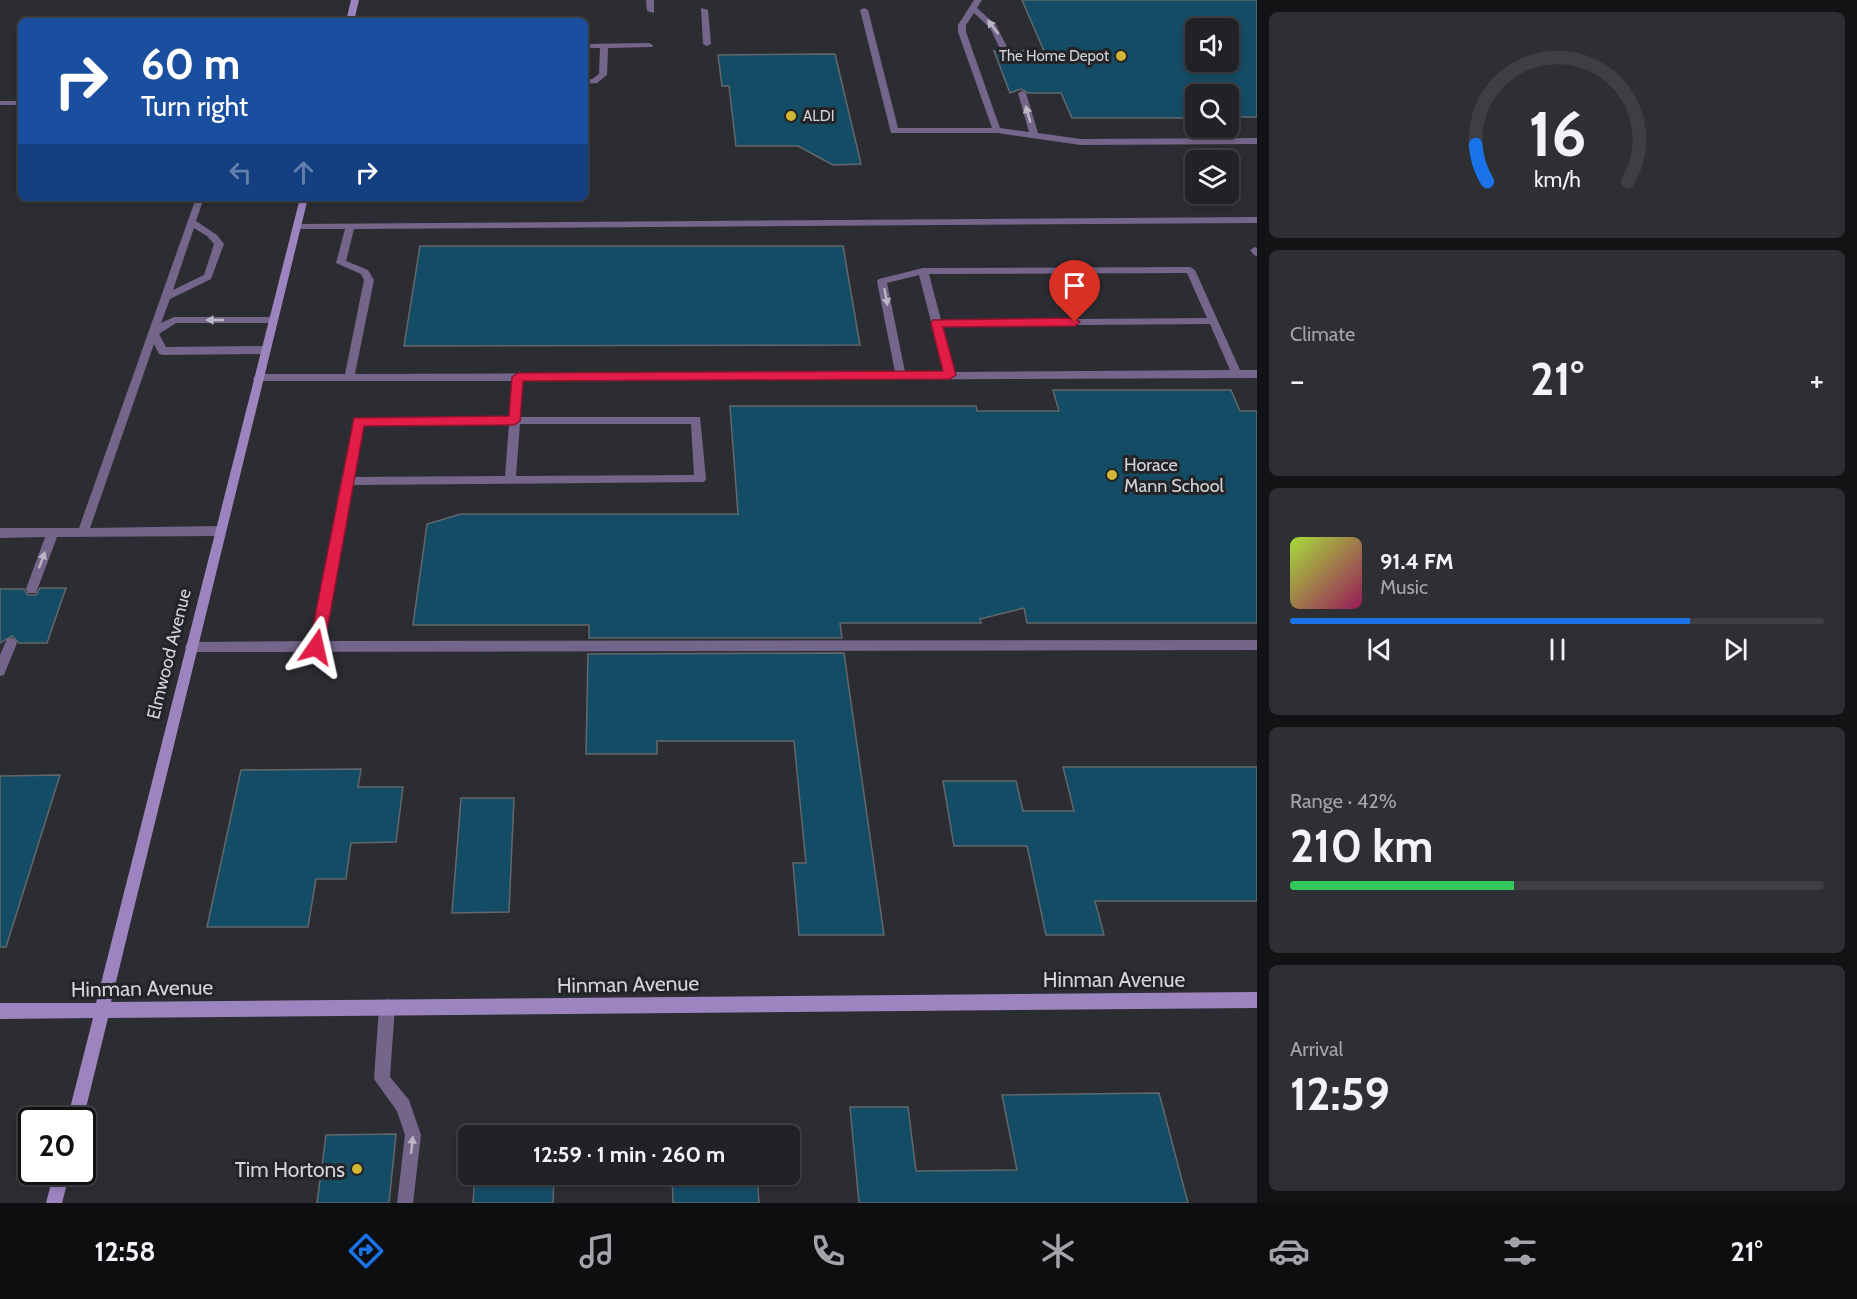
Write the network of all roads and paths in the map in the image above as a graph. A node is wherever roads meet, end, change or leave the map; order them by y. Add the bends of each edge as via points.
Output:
1 (355, 0) edge
2 (650, 0) edge
3 (978, 0) edge
4 (973, 9) junction
5 (651, 10) dead end
6 (704, 10) dead end
7 (864, 10) dead end
8 (351, 18) edge
9 (706, 44) dead end
10 (604, 45) junction
11 (650, 45) dead end
12 (588, 46) edge
13 (1005, 51) dead end
14 (588, 82) edge
15 (1022, 93) dead end
16 (0, 103) edge
17 (18, 103) edge
18 (997, 130) junction
19 (1034, 135) junction
20 (1257, 141) edge
21 (199, 201) edge
22 (303, 201) edge
23 (1257, 220) edge
24 (192, 222) junction
25 (350, 225) junction
26 (297, 226) junction
27 (923, 271) junction
28 (165, 297) junction
29 (273, 320) junction
30 (1213, 321) junction
31 (937, 323) junction
32 (153, 333) junction
33 (266, 350) junction
34 (1237, 374) junction
35 (1257, 374) edge
36 (901, 375) junction
37 (950, 375) junction
38 (518, 377) junction
39 (258, 378) junction
40 (349, 378) junction
41 (514, 421) junction
42 (510, 480) junction
43 (347, 481) junction
44 (220, 531) junction
45 (53, 532) junction
46 (83, 532) junction
47 (0, 533) edge
48 (32, 589) dead end
49 (11, 643) dead end
50 (1257, 645) edge
51 (191, 647) junction
52 (316, 647) junction
53 (0, 671) edge
54 (1257, 1000) edge
55 (387, 1007) junction
56 (104, 1009) junction
57 (0, 1011) edge
58 (78, 1107) edge
59 (59, 1185) edge
60 (54, 1203) edge
61 (405, 1203) edge

1 - 8 street
2 - 5 lane
3 - 4 lane
13 -> 4 lane via 998,33
4 - 18 lane via 962,25 962,32
6 - 9 lane
7 - 18 lane via 894,131
10 - 11 lane
10 - 12 lane
10 - 14 lane via 603,75
19 -> 15 lane
16 - 17 lane
18 - 19 lane
19 - 20 lane via 1081,142
21 - 24 lane
22 - 26 street, Elmwood Avenue
23 - 25 lane
24 - 28 lane
24 - 28 lane via 216,237 219,244 208,276
25 - 26 lane
25 - 40 lane via 341,263 364,272 369,280
26 - 29 street, Elmwood Avenue
27 - 30 lane via 1190,270
27 - 31 lane
27 -> 36 lane via 882,280
28 - 32 lane
29 -> 32 lane via 174,320
29 - 33 street, Elmwood Avenue
30 - 31 lane
30 - 34 lane
31 - 37 lane
32 - 33 lane via 163,351
32 - 46 lane
33 - 39 street, Elmwood Avenue
34 - 35 lane
34 - 37 lane
36 - 37 lane
36 - 38 lane
38 - 40 lane
38 - 41 lane
39 - 40 lane
39 - 44 street, Elmwood Avenue
41 - 42 lane
41 - 42 lane via 696,420 699,479
41 - 43 lane via 359,421
42 - 43 lane
43 - 52 lane
44 - 46 lane
44 - 51 street, Elmwood Avenue
45 - 46 lane
45 - 47 lane
48 -> 45 lane
49 - 53 lane
50 - 52 lane
51 - 52 lane
51 - 56 street, Elmwood Avenue
54 - 55 street, Hinman Avenue
55 - 56 street, Hinman Avenue
61 -> 55 lane via 413,1135 403,1106 382,1079
56 - 57 street, Hinman Avenue
56 - 58 street, Elmwood Avenue
59 - 60 street

